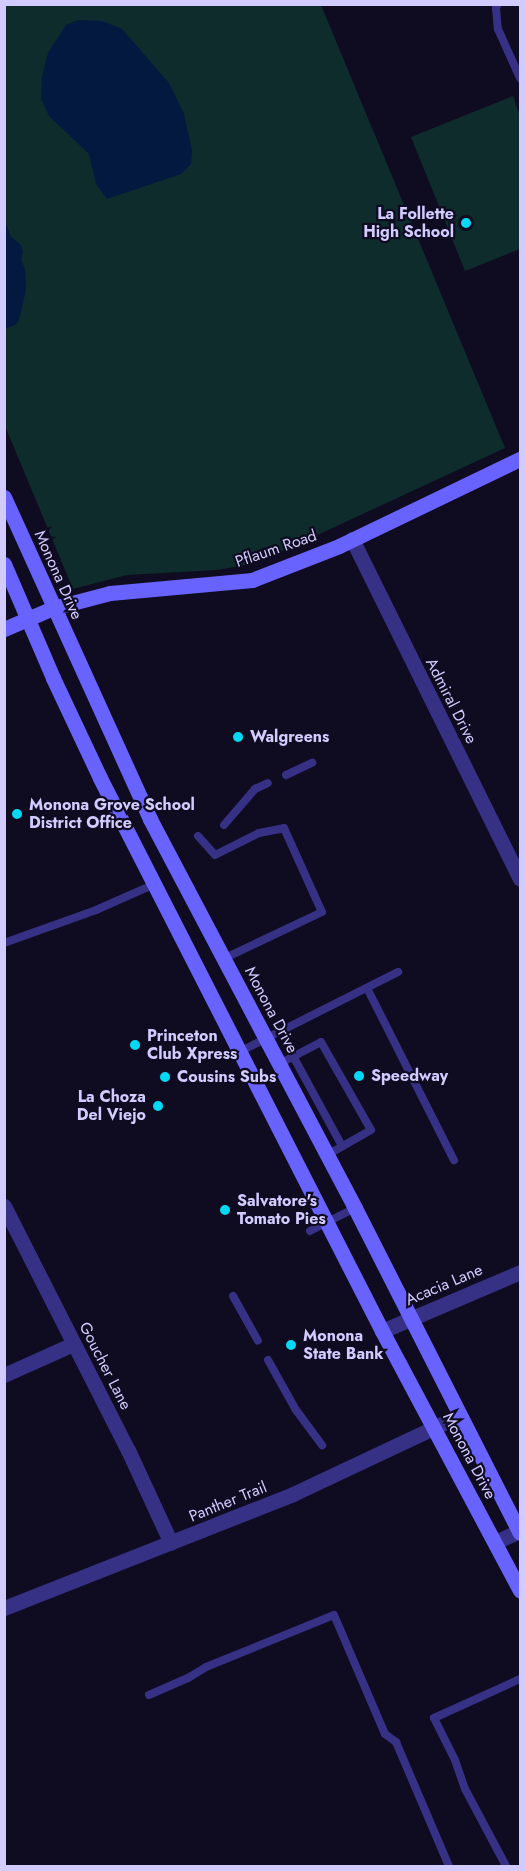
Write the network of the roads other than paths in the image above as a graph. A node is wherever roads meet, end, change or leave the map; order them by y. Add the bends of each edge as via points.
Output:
1 (498, 4) edge
2 (520, 78) edge
3 (520, 459) edge
4 (4, 497) edge
5 (352, 539) junction
6 (4, 564) edge
7 (53, 608) junction
8 (28, 619) junction
9 (4, 629) edge
10 (312, 763) dead end
11 (286, 775) dead end
12 (268, 783) dead end
13 (224, 825) dead end
14 (198, 836) dead end
15 (520, 879) edge
16 (155, 884) junction
17 (4, 943) edge
18 (223, 959) junction
19 (398, 972) dead end
20 (367, 988) junction
21 (266, 1039) junction
22 (241, 1051) junction
23 (293, 1056) junction
24 (279, 1064) junction
25 (342, 1146) junction
26 (327, 1155) junction
27 (454, 1160) dead end
28 (4, 1206) edge
29 (356, 1208) junction
30 (327, 1222) junction
31 (310, 1231) dead end
32 (520, 1272) edge
33 (233, 1296) dead end
34 (412, 1319) junction
35 (382, 1331) junction
36 (258, 1341) dead end
37 (73, 1344) junction
38 (268, 1360) dead end
39 (4, 1375) edge
40 (459, 1416) junction
41 (434, 1429) junction
42 (322, 1445) dead end
43 (520, 1532) edge
44 (495, 1542) junction
45 (171, 1543) junction
46 (520, 1591) edge
47 (4, 1608) edge
48 (520, 1679) edge
49 (149, 1695) dead end
50 (449, 1866) edge
51 (506, 1866) edge

1 - 2 lane via 498,29
3 - 5 street, Pflaum Road
4 - 7 street, Monona Drive
5 - 7 street, Pflaum Road via 252,580 110,593
5 - 15 street, Admiral Drive
6 - 8 street, Monona Drive
7 - 8 street, Pflaum Road
7 - 18 street, Monona Drive via 145,809
8 - 9 street, Pflaum Road
8 - 16 street, Monona Drive via 88,754
10 - 11 lane
12 - 13 lane via 255,789
14 - 18 lane via 215,855 259,833 284,828 321,912
16 - 17 lane
16 - 22 street, Monona Drive
18 - 21 street, Monona Drive
19 - 20 lane
20 - 21 lane
20 - 27 lane
21 - 22 lane
21 - 24 street, Monona Drive
22 - 30 street, Monona Drive
23 - 24 lane
23 - 25 lane
23 - 25 lane via 321,1042 371,1130
24 - 26 street, Monona Drive
25 - 26 lane
26 - 29 street, Monona Drive
28 - 37 street, Goucher Lane
29 - 30 lane
29 - 34 street, Monona Drive
30 - 31 lane
30 - 35 street, Monona Drive
32 - 34 street, Acacia Lane
33 - 36 lane
34 - 35 street, Acacia Lane
34 - 40 street, Monona Drive
35 - 41 street, Monona Drive
37 - 39 street
37 - 45 street, Goucher Lane
38 - 42 lane via 296,1410
40 - 41 street, Panther Trail
40 - 43 street, Monona Drive
41 - 44 street, Monona Drive
41 - 45 street, Panther Trail via 293,1494
43 - 44 street
44 - 46 street, Monona Drive
45 - 47 street, Panther Trail
48 - 51 lane via 434,1718 465,1789
49 - 50 lane via 206,1667 334,1615 385,1734 396,1742

